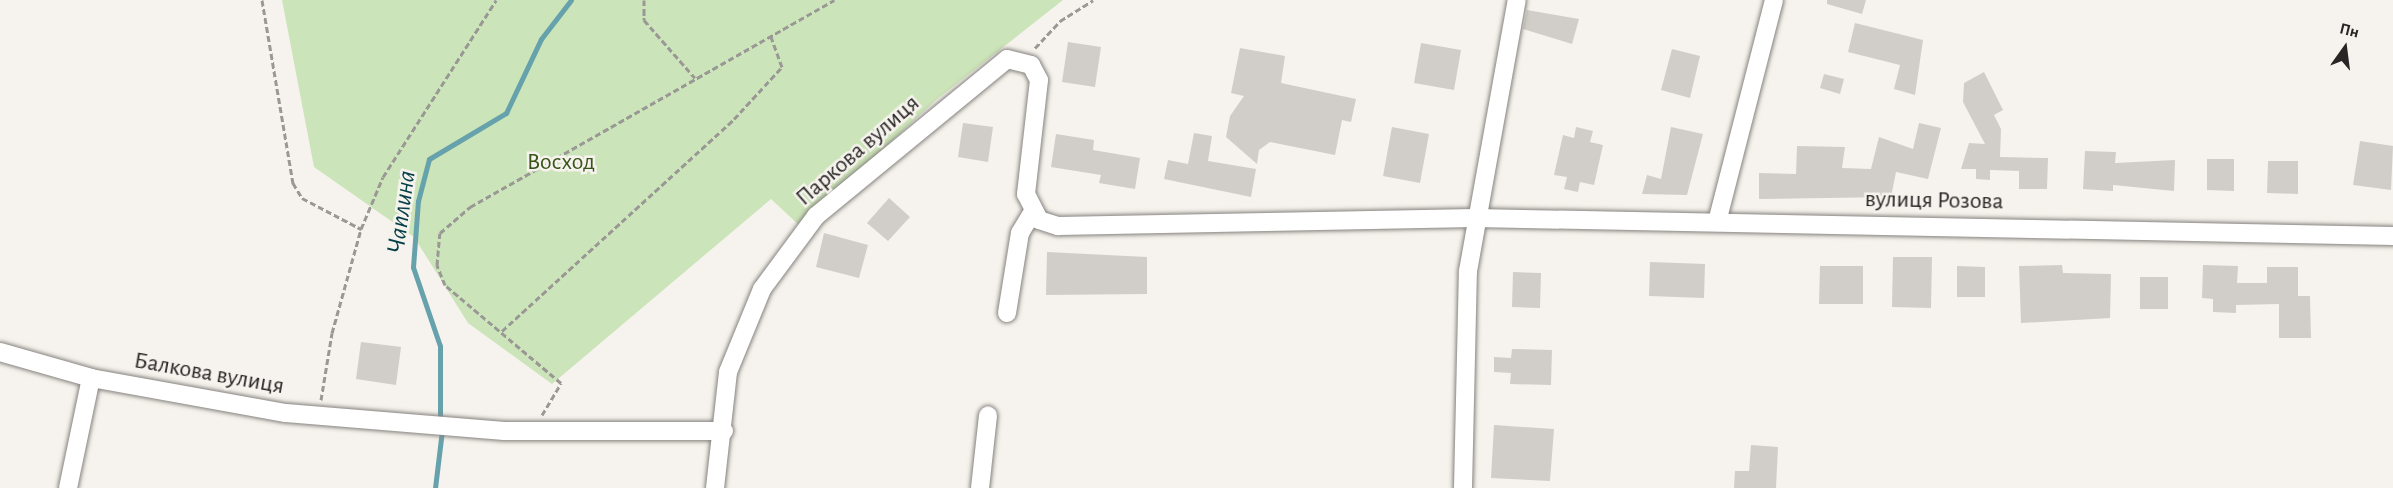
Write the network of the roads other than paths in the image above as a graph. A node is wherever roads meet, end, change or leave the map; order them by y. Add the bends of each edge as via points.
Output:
1 (1517, 0) edge
2 (1774, 0) edge
3 (1032, 213) junction
4 (1475, 218) junction
5 (1717, 222) junction
6 (2393, 236) edge
7 (1007, 313) dead end
8 (0, 352) edge
9 (91, 378) junction
10 (988, 415) dead end
11 (724, 431) junction
12 (68, 488) edge
13 (715, 488) edge
14 (980, 488) edge
15 (1463, 488) edge

1 - 4 street
2 - 5 street
3 - 4 street, вулиця Розова via 1058,226
3 - 7 street via 1020,233
3 - 11 street, Паркова вулиця via 1026,194 1038,80 1024,61 999,61 816,216 762,289 728,372
4 - 5 street, вулиця Розова
4 - 15 street
5 - 6 street, вулиця Розова
8 - 9 street, Балкова вулиця
9 - 11 street, Балкова вулиця via 319,415 531,431
9 - 12 street
10 - 14 street
11 - 13 street, Паркова вулиця

